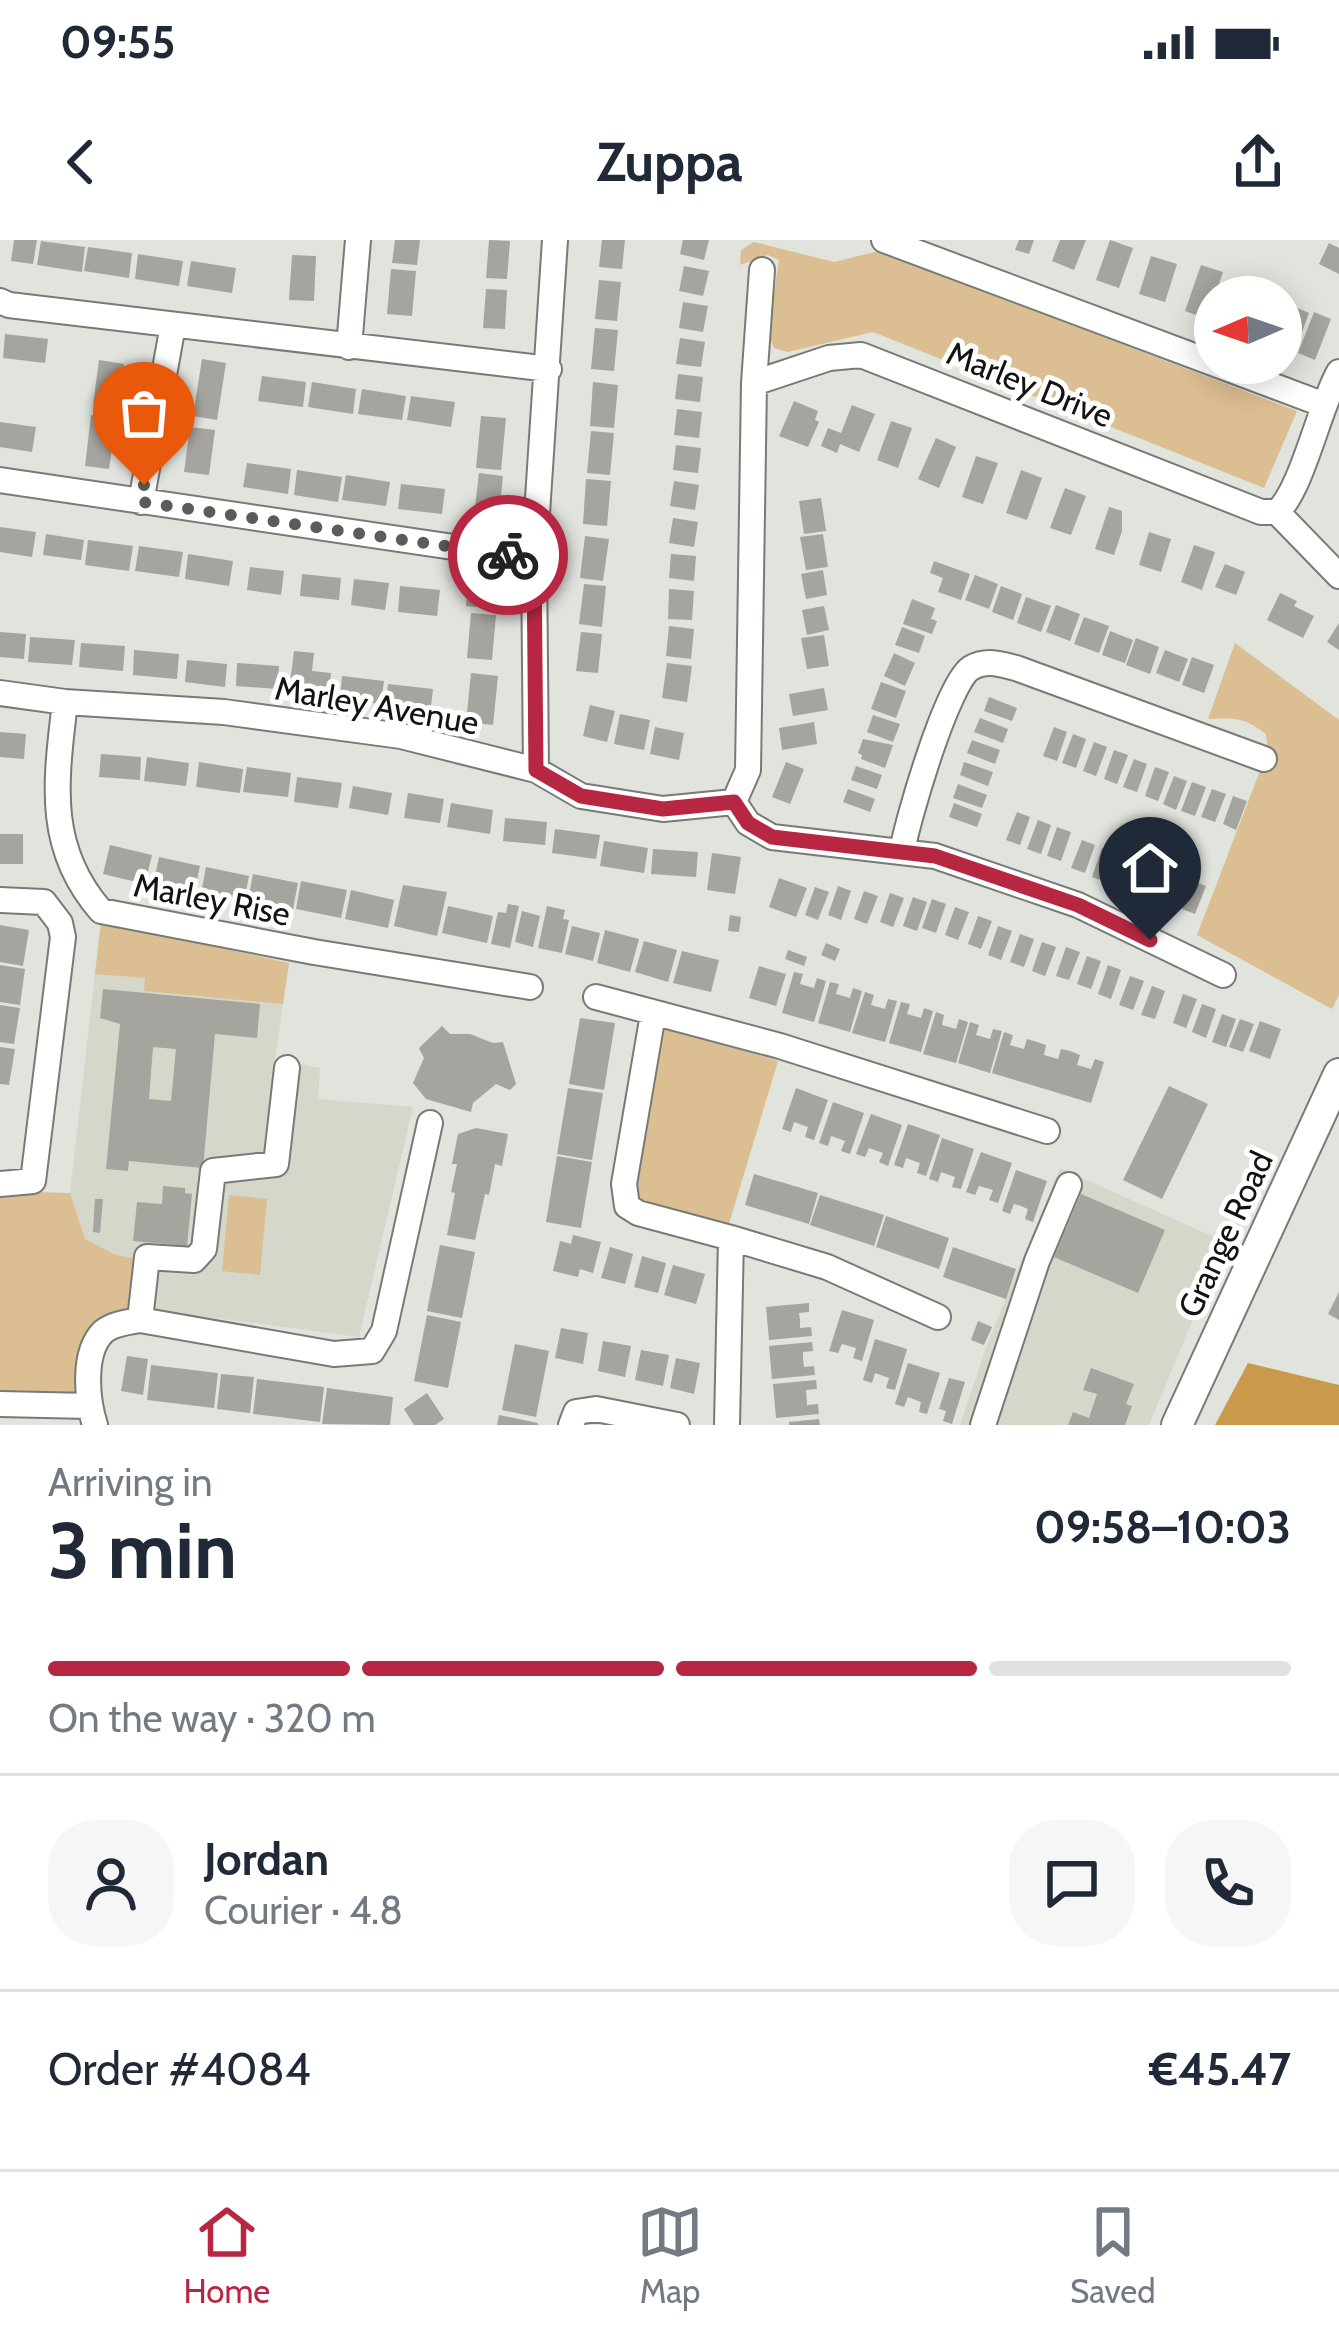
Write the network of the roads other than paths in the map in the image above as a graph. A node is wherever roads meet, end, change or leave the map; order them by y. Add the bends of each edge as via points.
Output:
1 (358, 240) edge
2 (555, 240) edge
3 (884, 240) edge
4 (762, 270) dead end
5 (0, 301) edge
6 (173, 325) junction
7 (349, 347) junction
8 (549, 369) junction
9 (1339, 372) edge
10 (754, 382) junction
11 (1322, 404) junction
12 (0, 480) edge
13 (141, 502) junction
14 (1277, 512) junction
15 (534, 559) junction
16 (1339, 576) edge
17 (0, 692) edge
18 (65, 702) junction
19 (1264, 759) dead end
20 (536, 770) junction
21 (734, 802) junction
22 (902, 852) junction
23 (0, 900) edge
24 (1223, 976) dead end
25 (530, 986) dead end
26 (596, 997) dead end
27 (652, 1014) junction
28 (286, 1068) dead end
29 (1339, 1075) edge
30 (430, 1123) dead end
31 (1047, 1131) dead end
32 (0, 1184) edge
33 (1069, 1185) dead end
34 (731, 1238) junction
35 (938, 1317) dead end
36 (140, 1320) junction
37 (0, 1405) edge
38 (92, 1415) edge
39 (571, 1425) edge
40 (677, 1425) edge
41 (728, 1425) edge
42 (982, 1425) edge
43 (1177, 1425) edge

1 - 7 street
2 - 8 street
3 - 11 street
4 - 10 street
5 - 6 street
6 - 7 street
6 - 13 street
7 - 8 street
8 - 15 street
9 - 11 street
10 - 14 street, Marley Drive via 861,355
10 - 21 street via 748,770
11 - 14 street via 1291,495
12 - 13 street
13 - 15 street
14 - 16 street
15 - 20 street
17 - 18 street, Marley Avenue
18 - 20 street, Marley Avenue via 379,733
18 - 25 street, Marley Rise via 55,801 74,876 100,911
19 - 22 street via 989,662 967,669 952,693
20 - 21 street, Marley Avenue via 581,796 663,809
21 - 22 street via 772,837
22 - 24 street via 1078,905
23 - 32 street via 44,902 63,937 33,1181
26 - 27 street
27 - 31 street
27 - 34 street via 627,1206
28 - 36 street via 276,1164 213,1171 204,1249 194,1260 147,1257
29 - 43 main road, Grange Road
30 - 36 street via 384,1331 372,1351 334,1354
33 - 42 street
34 - 35 street via 827,1268
34 - 41 street
36 - 38 street via 105,1329 94,1345
37 - 38 street
39 - 40 street via 576,1412 596,1408

